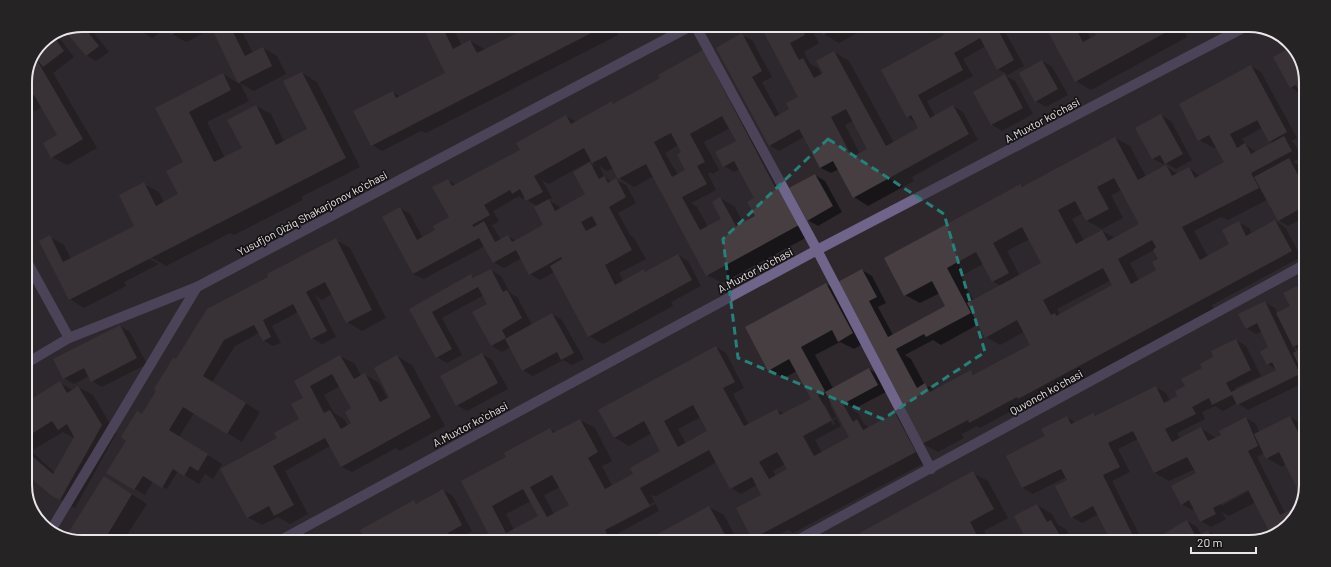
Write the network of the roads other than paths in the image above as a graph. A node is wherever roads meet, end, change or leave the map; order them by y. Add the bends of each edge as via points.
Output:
1 (680, 32) edge
2 (699, 32) edge
3 (1235, 32) edge
4 (817, 250) junction
5 (1299, 267) edge
6 (32, 271) edge
7 (197, 287) junction
8 (69, 338) junction
9 (32, 360) edge
10 (931, 469) junction
11 (53, 525) edge
12 (289, 535) edge
13 (807, 535) edge

1 - 7 street, Yusufjon Qiziq Shakarjonov koʻchasi
2 - 4 street
3 - 4 street, A.Muxtor koʻchasi
4 - 10 street
4 - 12 street, A.Muxtor koʻchasi
5 - 10 street, Quvonch koʻchasi
6 - 8 street
7 - 8 street, Yusufjon Qiziq Shakarjonov koʻchasi
7 - 11 street
8 - 9 street, Yusufjon Qiziq Shakarjonov koʻchasi
10 - 13 street, Quvonch koʻchasi

